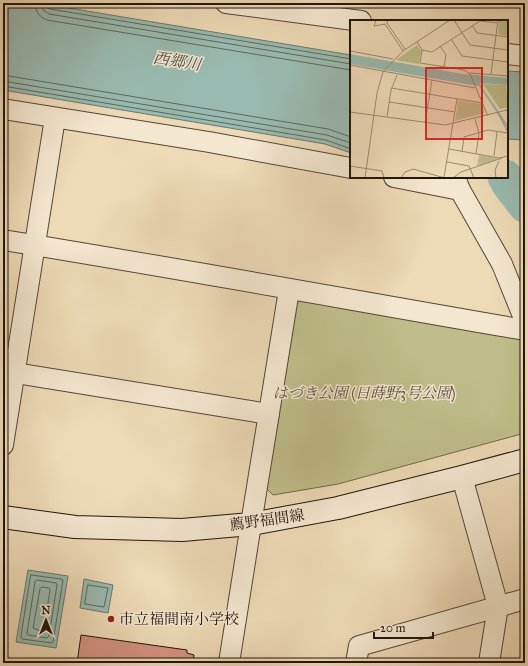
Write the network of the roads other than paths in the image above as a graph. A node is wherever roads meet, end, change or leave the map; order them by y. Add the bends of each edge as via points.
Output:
1 (226, 3) edge
2 (354, 20) edge
3 (508, 54) edge
4 (525, 56) edge
5 (3, 109) edge
6 (55, 118) junction
7 (350, 168) edge
8 (403, 178) edge
9 (458, 184) edge
10 (3, 240) edge
11 (35, 245) junction
12 (289, 290) junction
13 (525, 321) edge
14 (525, 330) edge
15 (9, 372) edge
16 (269, 414) junction
17 (3, 445) edge
18 (525, 460) edge
19 (462, 477) junction
20 (3, 517) edge
21 (250, 524) junction
22 (525, 598) edge
23 (498, 606) junction
24 (229, 663) edge
25 (356, 663) edge
26 (489, 663) edge

1 - 2 street
3 - 4 street
5 - 6 street
6 - 7 street
6 - 11 street
8 - 9 street
9 - 13 street via 502,264
10 - 11 street
11 - 12 street
11 - 15 street
12 - 14 street
12 - 16 street
15 - 16 street
15 - 17 street
16 - 21 street
18 - 19 main road, 薦野福間線
19 - 21 main road, 薦野福間線 via 338,508
19 - 23 street
20 - 21 main road, 薦野福間線 via 75,527 182,530
21 - 24 street
22 - 23 street
23 - 25 street via 359,646
23 - 26 street

